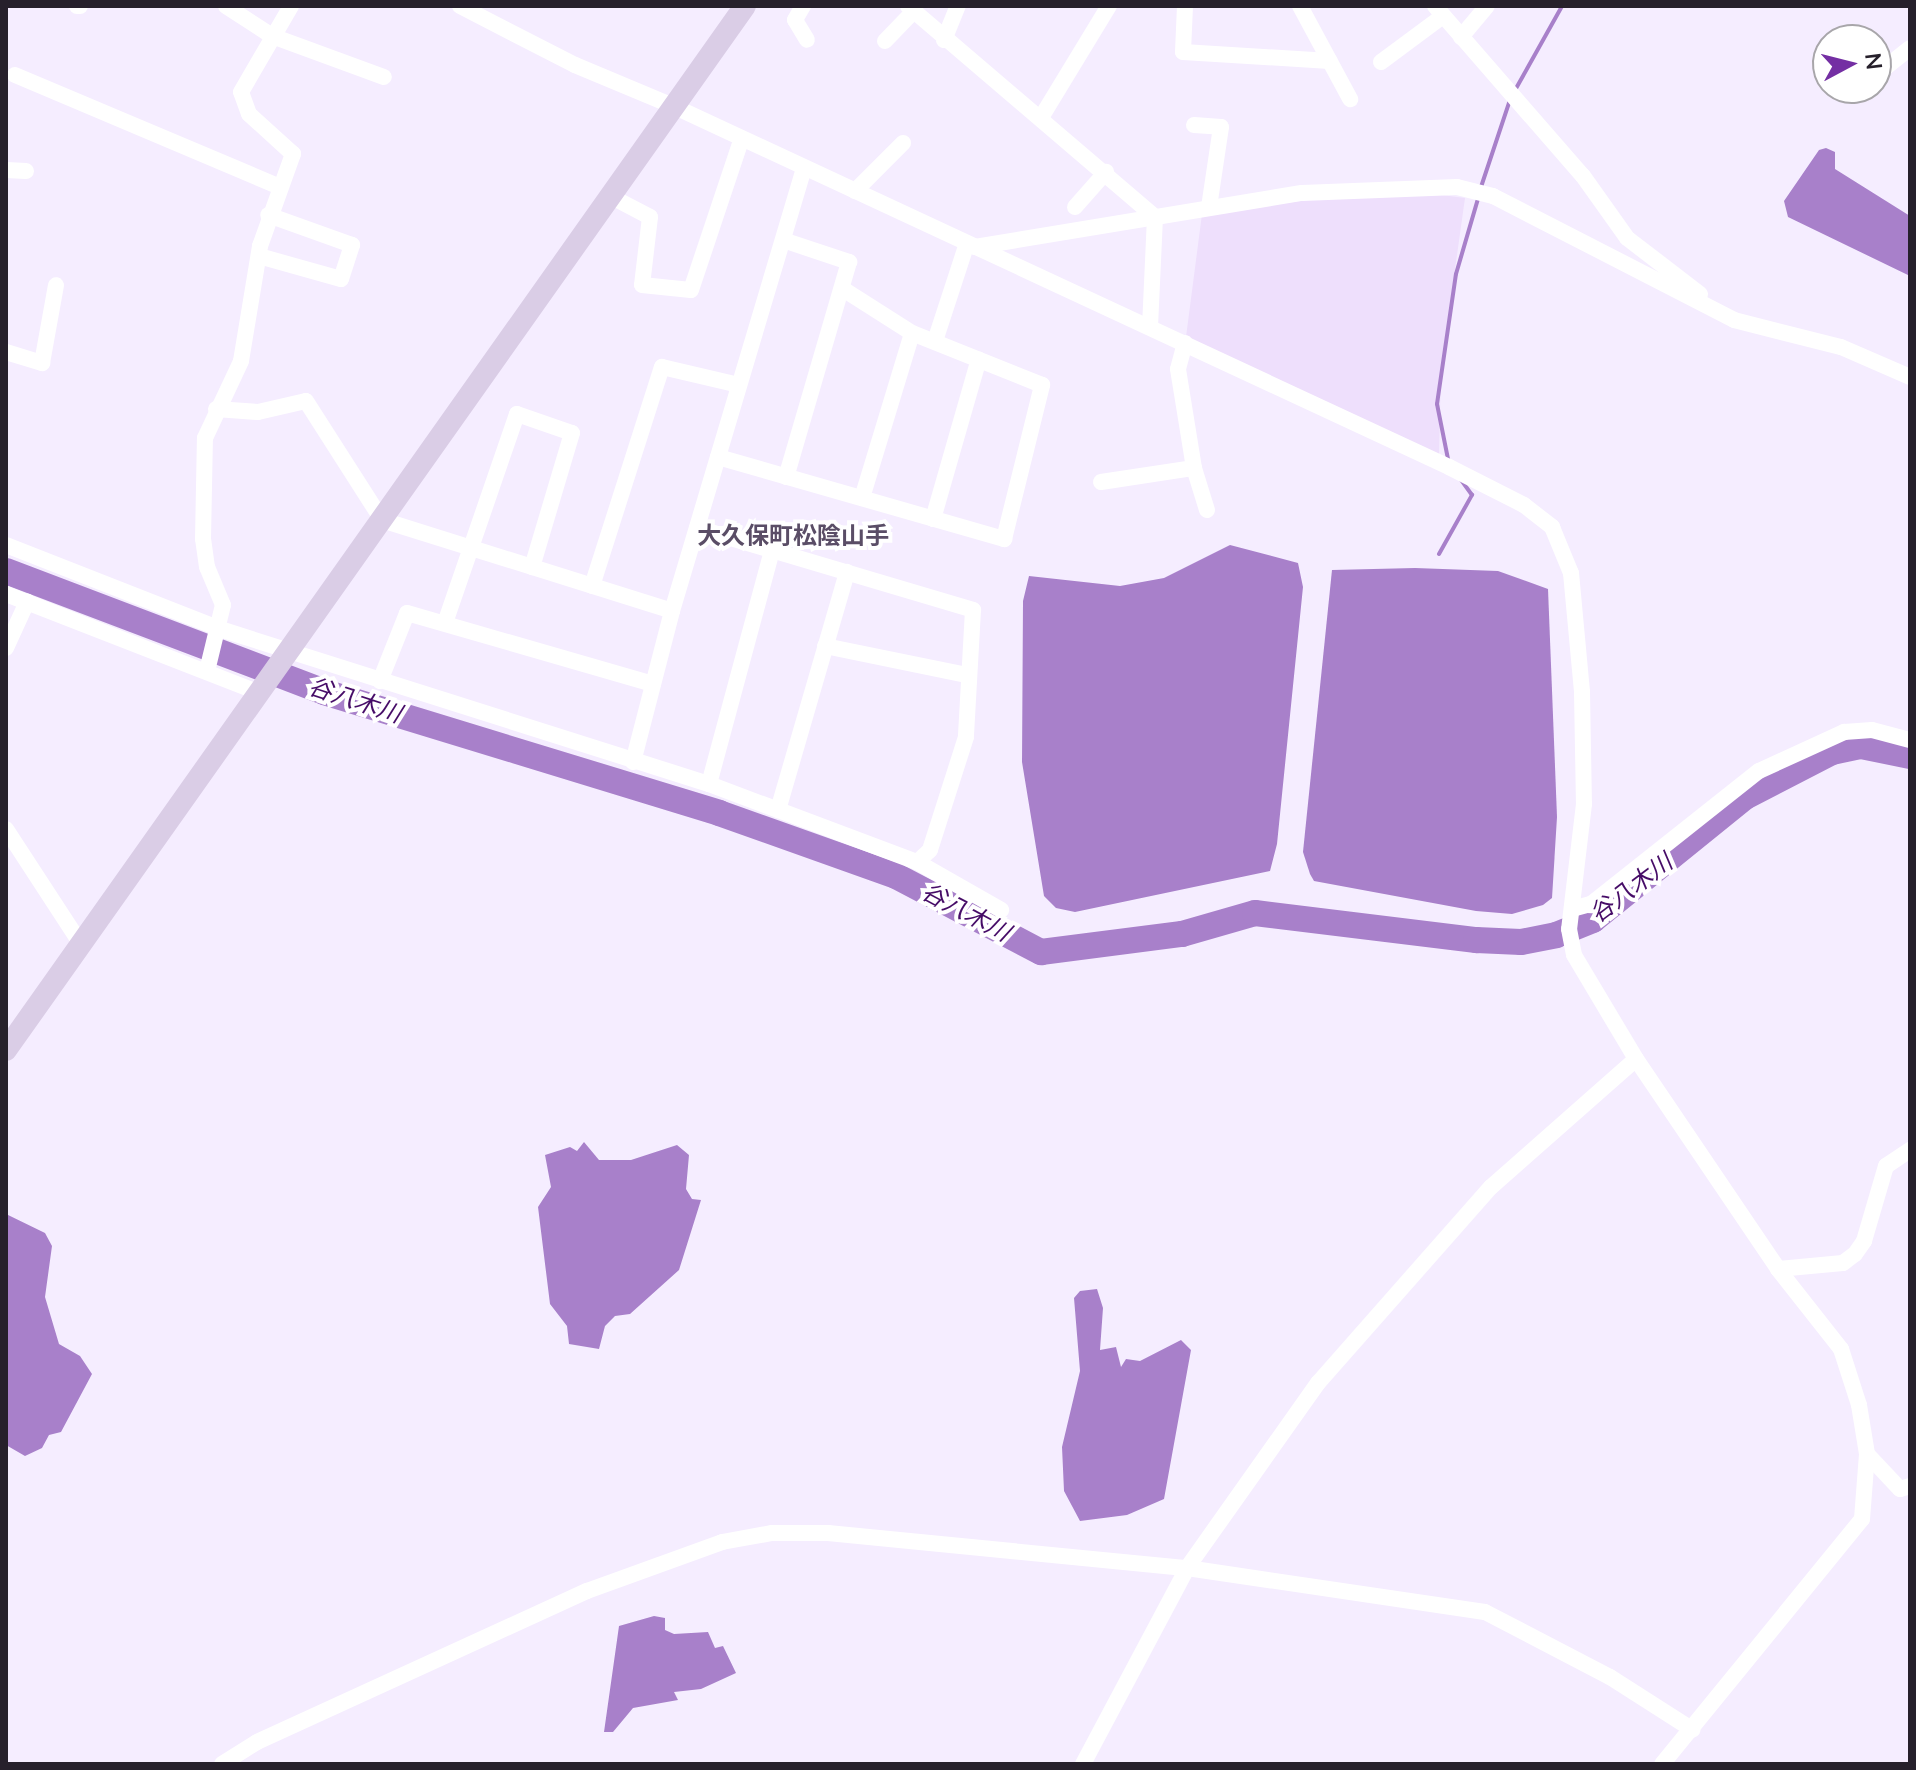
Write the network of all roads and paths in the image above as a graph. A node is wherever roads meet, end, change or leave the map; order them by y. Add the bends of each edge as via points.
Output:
1 (226, 6) edge
2 (291, 6) edge
3 (460, 6) edge
4 (745, 6) edge
5 (803, 6) edge
6 (958, 6) edge
7 (1109, 6) edge
8 (1185, 6) edge
9 (1300, 6) edge
10 (1487, 6) edge
11 (911, 9) edge
12 (1439, 11) edge
13 (272, 36) junction
14 (1461, 37) junction
15 (807, 40) dead end
16 (944, 40) junction
17 (885, 41) dead end
18 (1910, 48) edge
19 (1330, 61) junction
20 (1381, 62) dead end
21 (1892, 62) edge
22 (15, 75) dead end
23 (384, 77) dead end
24 (1350, 99) dead end
25 (673, 106) junction
26 (1042, 116) junction
27 (1194, 125) dead end
28 (742, 138) junction
29 (903, 143) dead end
30 (804, 167) junction
31 (6, 170) edge
32 (26, 171) dead end
33 (1106, 172) junction
34 (280, 187) junction
35 (855, 191) junction
36 (610, 196) junction
37 (1075, 207) dead end
38 (1209, 207) junction
39 (268, 215) junction
40 (1155, 217) junction
41 (783, 240) junction
42 (971, 245) junction
43 (259, 256) junction
44 (56, 285) dead end
45 (843, 289) junction
46 (1734, 320) junction
47 (1150, 327) junction
48 (912, 333) junction
49 (935, 341) junction
50 (1185, 343) junction
51 (6, 352) edge
52 (979, 359) junction
53 (1910, 377) edge
54 (739, 385) junction
55 (216, 409) junction
56 (718, 457) junction
57 (1194, 468) junction
58 (786, 477) junction
59 (1101, 482) dead end
60 (862, 498) junction
61 (1207, 510) dead end
62 (933, 519) junction
63 (382, 520) junction
64 (697, 528) junction
65 (6, 545) edge
66 (470, 548) junction
67 (772, 550) junction
68 (532, 567) junction
69 (847, 572) junction
70 (592, 586) junction
71 (6, 594) edge
72 (27, 602) junction
73 (672, 611) junction
74 (445, 623) junction
75 (220, 629) junction
76 (825, 646) junction
77 (6, 648) edge
78 (287, 651) junction
79 (207, 671) junction
80 (966, 675) junction
81 (380, 681) junction
82 (653, 684) junction
83 (260, 693) junction
84 (1910, 740) edge
85 (633, 762) junction
86 (709, 784) junction
87 (778, 810) junction
88 (6, 829) edge
89 (917, 862) junction
90 (1572, 909) junction
91 (1001, 910) dead end
92 (81, 944) junction
93 (6, 1050) edge
94 (1636, 1059) junction
95 (1910, 1150) edge
96 (1778, 1269) junction
97 (1867, 1454) junction
98 (1910, 1486) edge
99 (1187, 1568) junction
100 (1693, 1730) junction
101 (222, 1764) edge
102 (1083, 1764) edge
103 (1662, 1764) edge

1 - 13 street
2 - 13 street
3 - 25 street via 575,65
4 - 25 street
5 - 15 street via 795,20
6 - 16 street
7 - 26 street
8 - 19 street via 1183,52
9 - 19 street
10 - 14 street
11 - 16 street
11 - 17 street
12 - 14 street
12 - 20 street
13 - 23 street
13 - 34 street via 241,92 249,114 293,154
14 - 46 street via 1583,176 1627,238
16 - 26 street
18 - 21 street
19 - 24 street
22 - 34 street
25 - 28 street
25 - 36 street
26 - 33 street
27 - 38 street via 1221,127
28 - 30 street
28 - 36 street via 691,290 642,285 650,217
29 - 35 street
30 - 35 street
30 - 41 street
31 - 32 street
33 - 37 street
33 - 40 street
34 - 39 street
35 - 42 street
36 - 63 street
38 - 40 street
38 - 46 street via 1302,193 1407,187 1473,191 1545,221
39 - 43 street
39 - 43 street via 352,245 341,279
40 - 42 street
40 - 47 street
41 - 45 street via 849,262
41 - 54 street
42 - 47 street
42 - 49 street
43 - 55 street via 241,361
44 - 51 street via 42,363
45 - 48 street
45 - 58 street
46 - 53 street via 1841,347
47 - 50 street
48 - 49 street
48 - 60 street
49 - 52 street
50 - 57 street via 1178,369
50 - 90 street via 1461,473 1524,505 1552,527 1571,573 1582,692 1584,804
52 - 62 street
52 - 62 street via 1042,385 1004,539
54 - 56 street
54 - 70 street via 662,367
55 - 63 street via 258,412 306,401
55 - 75 street via 205,438 203,539 207,567 223,605
56 - 58 street
56 - 64 street
57 - 59 street
57 - 61 street
58 - 60 street
60 - 62 street
63 - 66 street
63 - 78 street
64 - 67 street
64 - 73 street
65 - 75 street
66 - 68 street
66 - 68 street via 517,414 572,433
66 - 74 street
67 - 69 street
67 - 86 street
68 - 70 street
69 - 76 street
69 - 80 street via 973,610
70 - 73 street
71 - 72 street
72 - 77 street
72 - 79 street
73 - 82 street
74 - 81 street via 407,613
74 - 82 street
75 - 78 street
75 - 79 street
76 - 80 street
76 - 87 street
78 - 81 street
78 - 83 street
79 - 83 street
80 - 89 street via 966,737 930,850
81 - 85 street
82 - 85 street
83 - 92 street
84 - 90 street via 1872,730 1844,732 1759,771 1591,904
85 - 86 street
86 - 87 street
87 - 89 street
88 - 92 street
89 - 91 street
90 - 94 street via 1574,955
92 - 93 street
94 - 96 street
94 - 99 street via 1491,1187 1364,1328
95 - 96 street via 1886,1166 1864,1241 1855,1254 1843,1263
96 - 97 street via 1841,1349 1859,1405
97 - 98 street via 1900,1489
97 - 100 street via 1862,1519
99 - 100 street via 1485,1612 1610,1677
99 - 101 street via 828,1533 772,1533 722,1542 587,1591 257,1742
99 - 102 street
100 - 103 street

